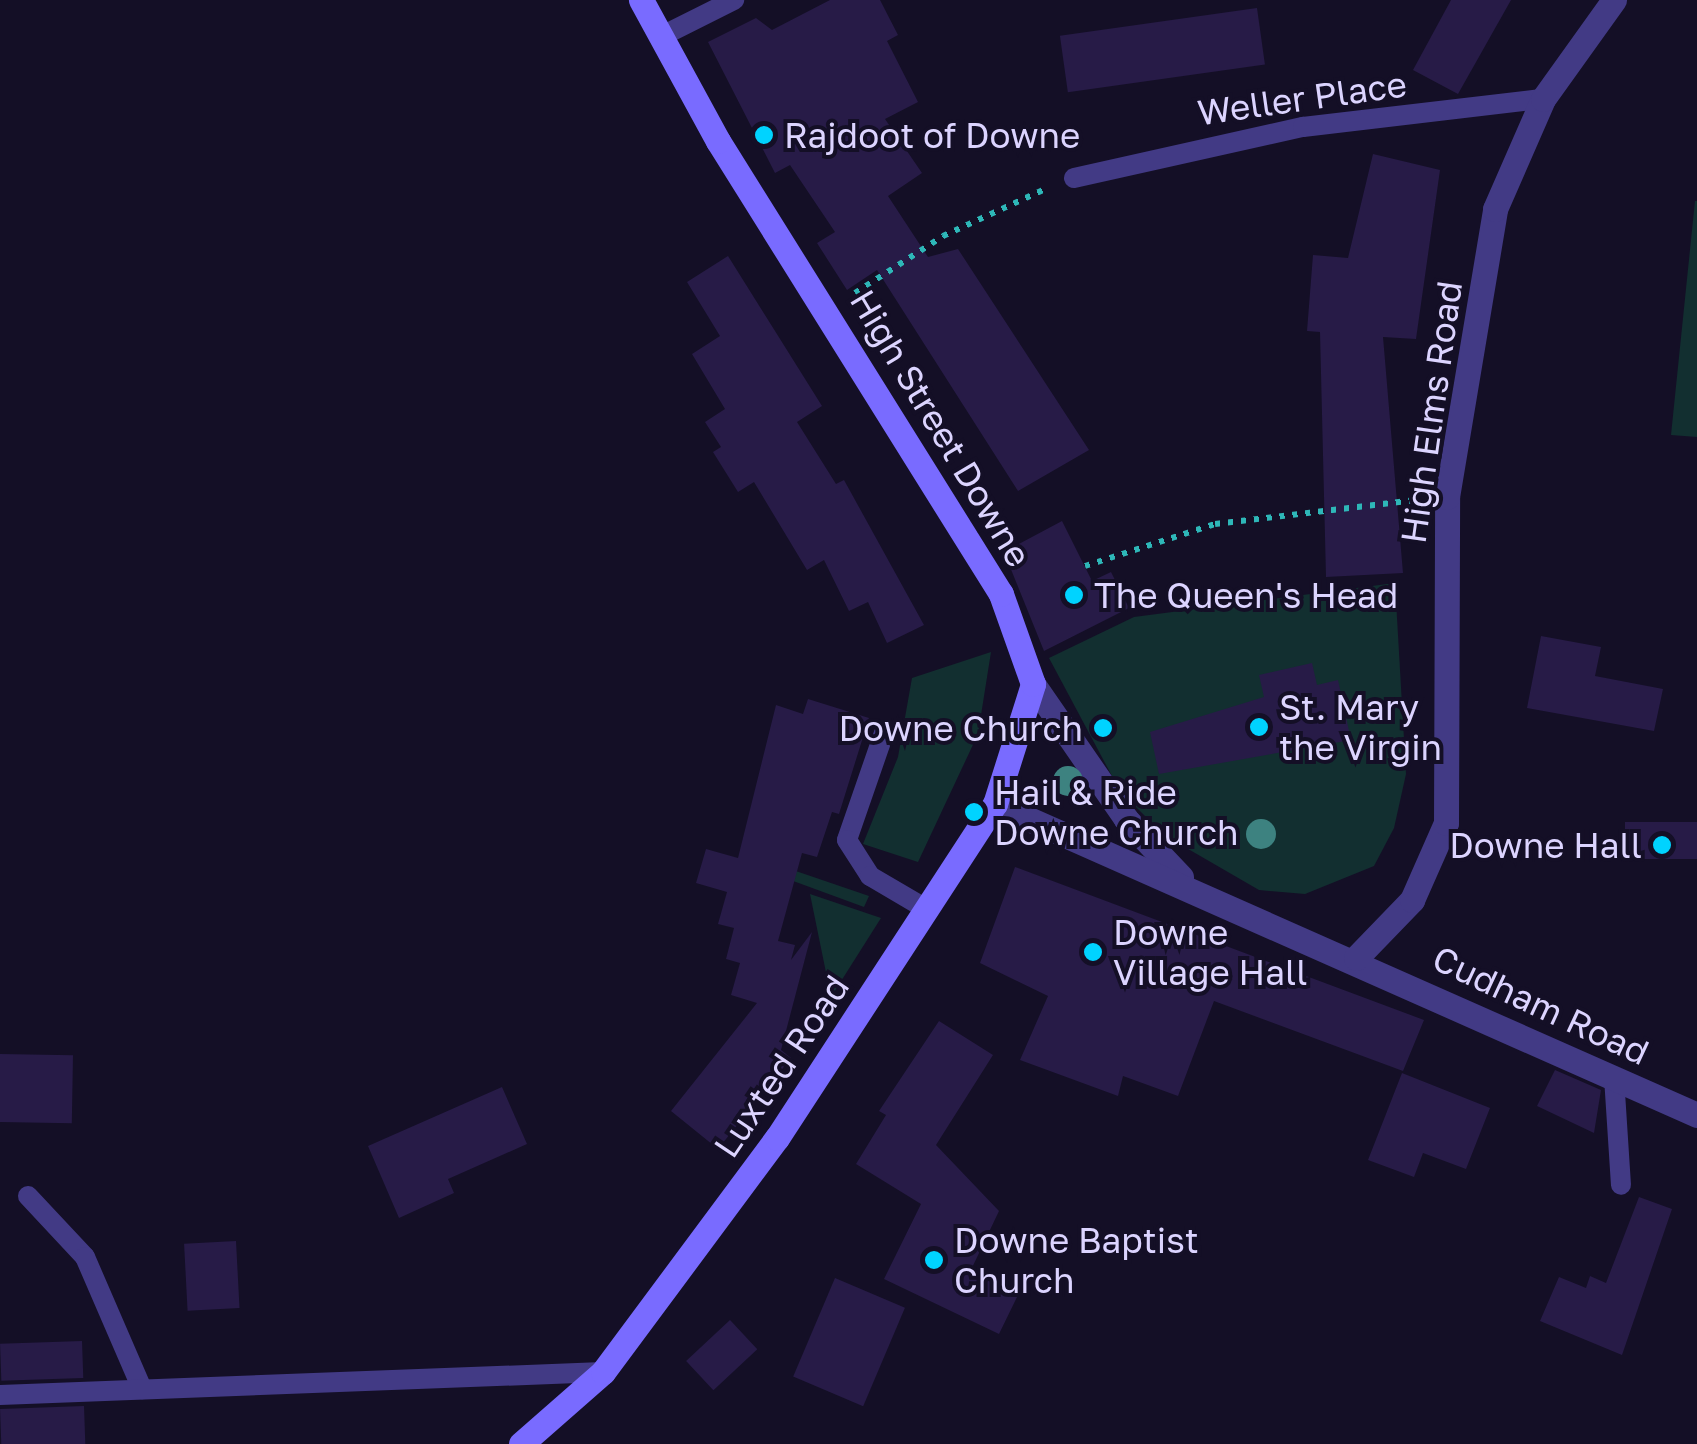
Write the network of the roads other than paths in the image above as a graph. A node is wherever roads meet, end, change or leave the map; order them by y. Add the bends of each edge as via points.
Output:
1 (641, 0) edge
2 (734, 0) edge
3 (1614, 0) edge
4 (660, 37) junction
5 (1543, 99) junction
6 (1074, 178) road end
7 (1033, 684) junction
8 (884, 733) dead end
9 (995, 804) junction
10 (1188, 884) junction
11 (926, 910) junction
12 (1356, 958) junction
13 (1614, 1078) junction
14 (1697, 1116) edge
15 (1621, 1185) dead end
16 (28, 1196) dead end
17 (603, 1372) junction
18 (142, 1389) junction
19 (0, 1394) edge
20 (521, 1444) edge

1 - 4 street, High Street Downe
2 - 4 lane
3 - 5 street, High Elms Road
4 - 7 street, High Street Downe via 1001,594
5 - 6 lane, Weller Place via 1303,126
5 - 12 street, High Elms Road via 1495,209 1447,497 1446,824 1412,900
7 - 9 street, Luxted Road
7 - 10 street, High Street Downe via 1126,818
8 - 11 lane via 847,840 870,876
9 - 10 street, High Street Downe
9 - 11 street, Luxted Road
10 - 12 street, High Street Downe
11 - 17 street, Luxted Road via 778,1138
12 - 13 street, Cudham Road
13 - 14 street, Cudham Road
13 - 15 lane
16 - 18 lane via 85,1257
17 - 18 lane
17 - 20 street, Luxted Road
18 - 19 lane

